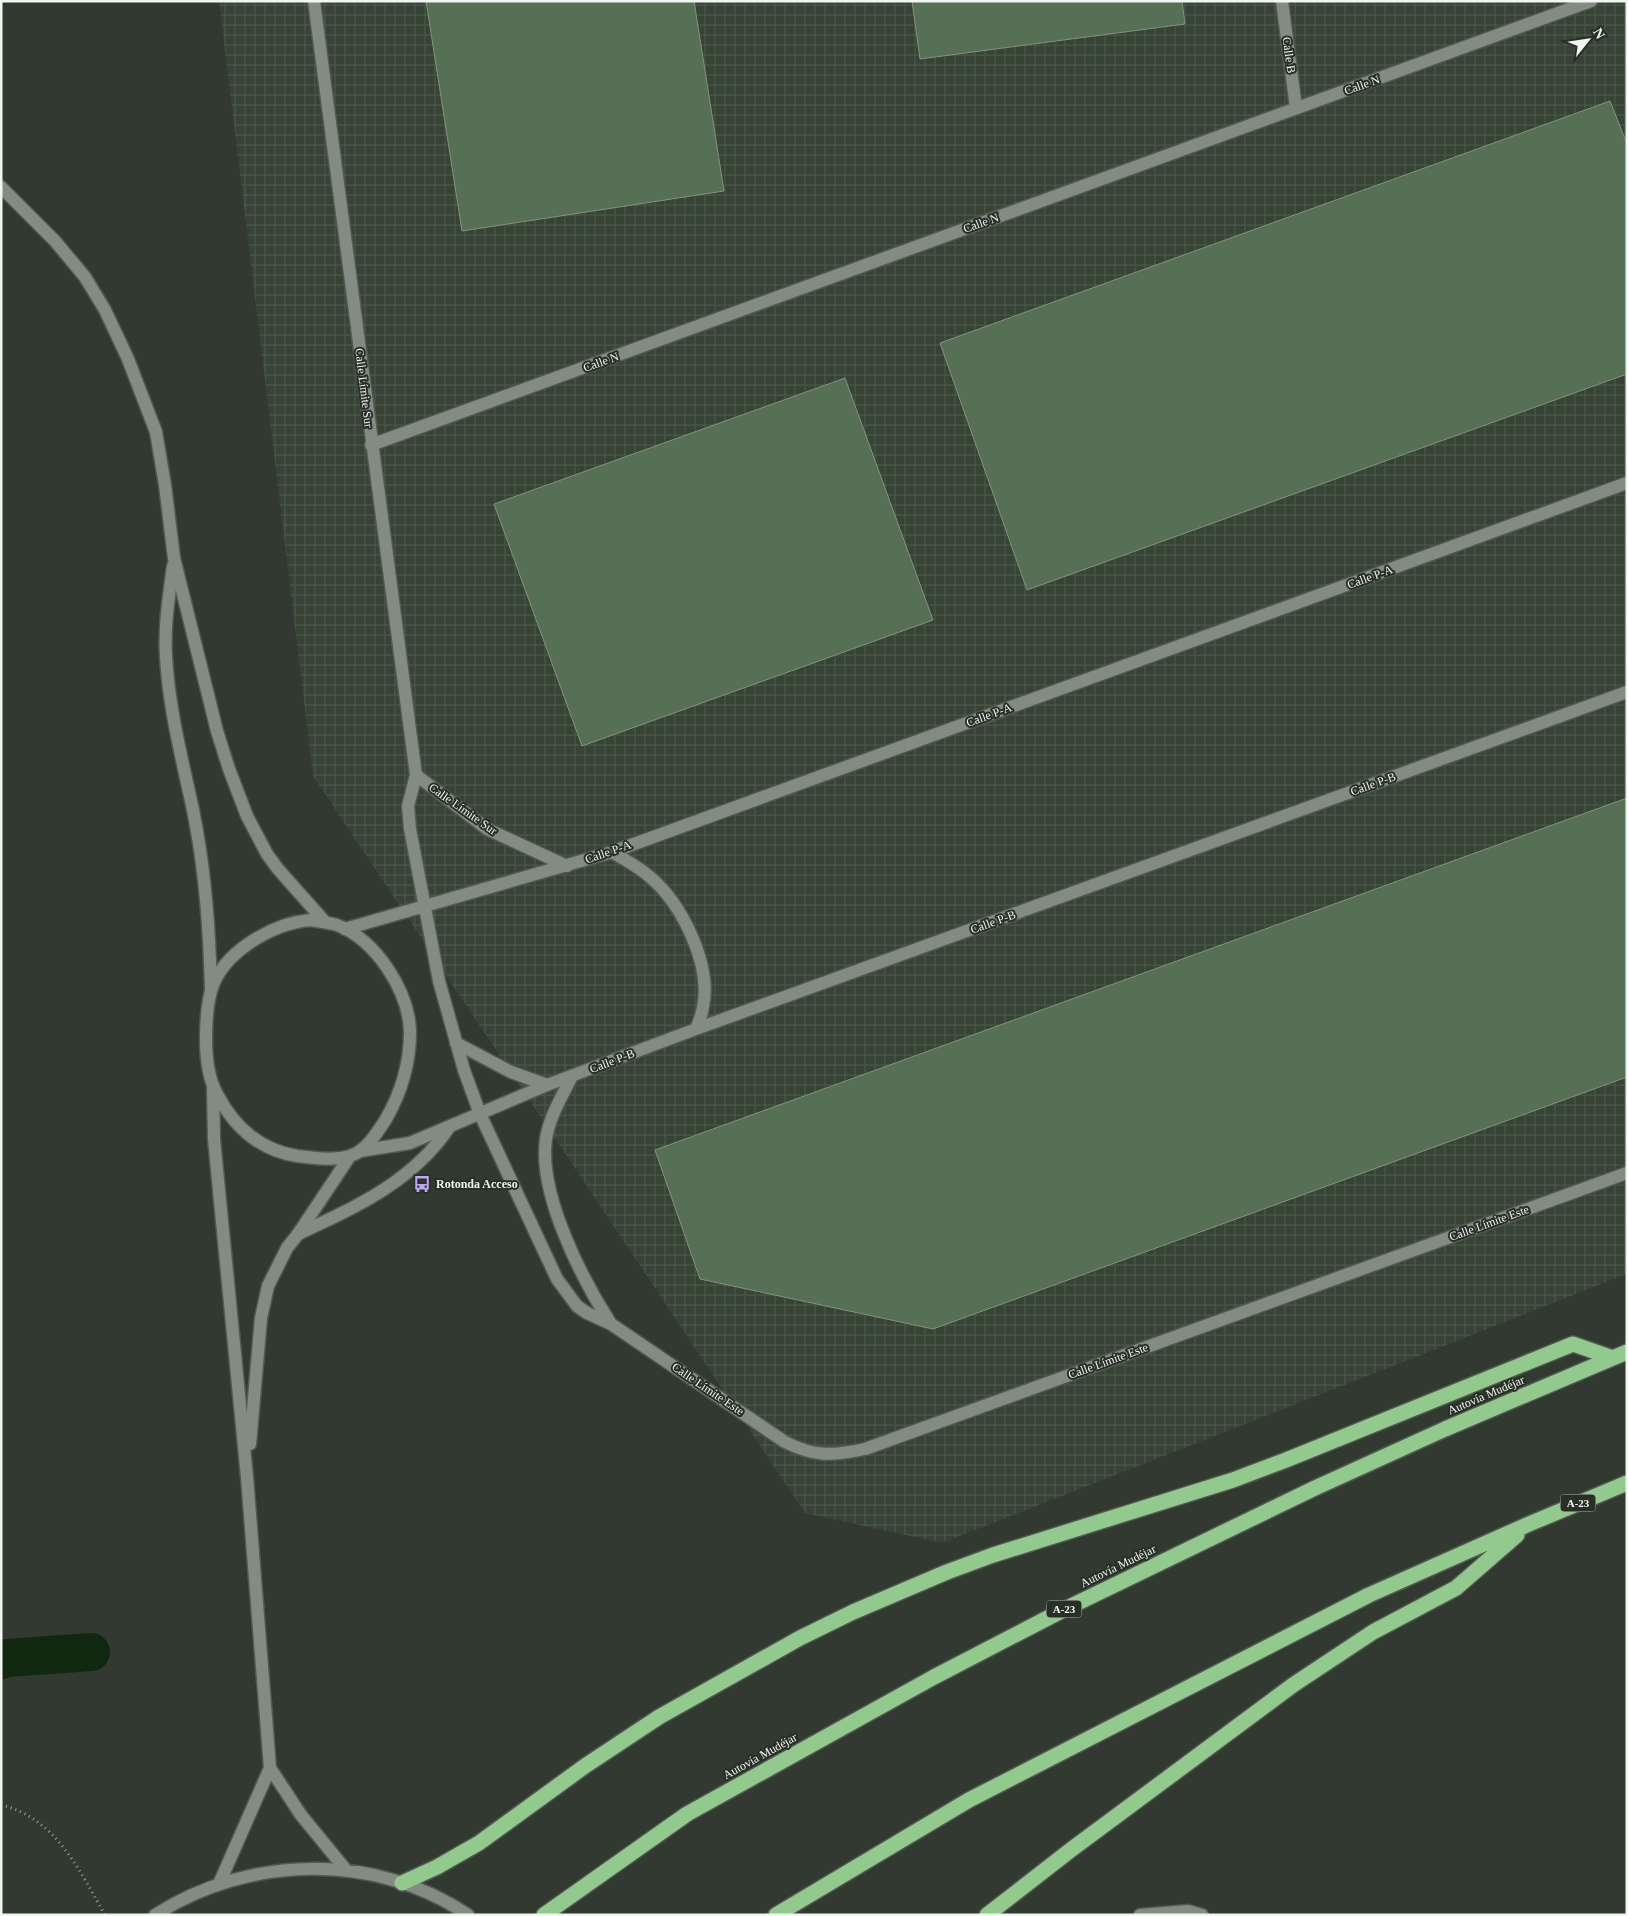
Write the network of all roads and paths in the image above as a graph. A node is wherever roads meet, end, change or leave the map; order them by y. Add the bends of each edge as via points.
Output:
1 (314, 1) edge
2 (1282, 1) edge
3 (1591, 1) edge
4 (1296, 108) junction
5 (1, 187) edge
6 (371, 445) junction
7 (1627, 483) edge
8 (174, 558) junction
9 (1627, 692) edge
10 (416, 775) junction
11 (612, 852) junction
12 (567, 866) junction
13 (424, 908) junction
14 (325, 922) junction
15 (345, 930) junction
16 (211, 989) junction
17 (696, 1029) junction
18 (456, 1043) junction
19 (572, 1076) junction
20 (547, 1085) junction
21 (213, 1088) junction
22 (480, 1114) junction
23 (450, 1126) junction
24 (355, 1154) junction
25 (1627, 1173) edge
26 (298, 1234) junction
27 (611, 1324) junction
28 (1620, 1355) edge
29 (247, 1477) junction
30 (1627, 1483) edge
31 (1529, 1524) junction
32 (270, 1768) junction
33 (1, 1805) edge
34 (346, 1870) junction
35 (402, 1883) junction
36 (219, 1884) junction
37 (105, 1915) edge
38 (155, 1915) edge
39 (468, 1915) edge
40 (544, 1915) edge
41 (776, 1915) edge
42 (987, 1915) edge
43 (1140, 1915) edge
44 (1202, 1915) edge

1 - 6 street, Calle Límite Sur
2 - 4 street, Calle B
3 - 4 street, Calle N
4 - 6 street, Calle N
5 - 8 street via 55,241 85,277 128,359 156,432
6 - 10 street, Calle Límite Sur
7 - 11 street, Calle P-A
8 - 14 street via 217,731 247,816 278,869
8 - 16 street via 166,616 165,654 172,715 203,870
9 - 17 street, Calle P-B
10 - 12 street, Calle Límite Sur via 487,829
10 - 13 street, Calle Límite Sur via 408,806
11 - 12 street, Calle P-A
11 - 17 street via 645,873 667,894 690,929 704,985 704,1006
12 - 13 street, Calle P-A
13 - 15 street, Calle P-A
13 - 18 street, Calle Límite Sur
14 - 15 street
14 - 16 street via 294,922 264,934 226,964
15 - 24 street via 368,946 387,968 400,993 410,1031 405,1073 398,1093 372,1139
16 - 21 street via 206,1054
17 - 19 street, Calle P-B
18 - 20 street via 512,1072
18 - 22 street, Calle Límite Este
19 - 20 street, Calle P-B
19 - 27 street, Calle Límite Este via 552,1118 545,1158 560,1224 593,1296
20 - 22 street, Calle P-B
21 - 24 street, Calle P-B via 234,1122 271,1150 314,1158
21 - 29 street via 214,1139
22 - 23 street, Calle P-B
22 - 27 street, Calle Límite Este via 557,1279 577,1306
23 - 24 street, Calle P-B via 410,1143
23 - 26 street via 425,1159 406,1175 337,1216
24 - 26 street
25 - 27 street, Calle Límite Este via 865,1449 839,1454 819,1455 785,1442
26 - 29 street via 287,1248 268,1286 261,1318
28 - 35 highway via 1573,1344 1233,1480 993,1555 853,1612 659,1717 479,1843
28 - 40 highway, Autovía Mudéjar / A-23 via 1315,1488 1056,1613 687,1814
29 - 32 street
30 - 31 highway, A-23
31 - 41 highway, A-23 via 1369,1595 969,1800
31 - 42 highway via 1456,1588 1373,1632 1293,1685
32 - 34 street via 301,1815
32 - 36 street
33 - 37 path via 33,1818 51,1832 75,1862
34 - 35 street
34 - 36 street via 282,1870
35 - 39 street via 430,1893
36 - 38 street via 192,1894
43 - 44 street via 1188,1911

